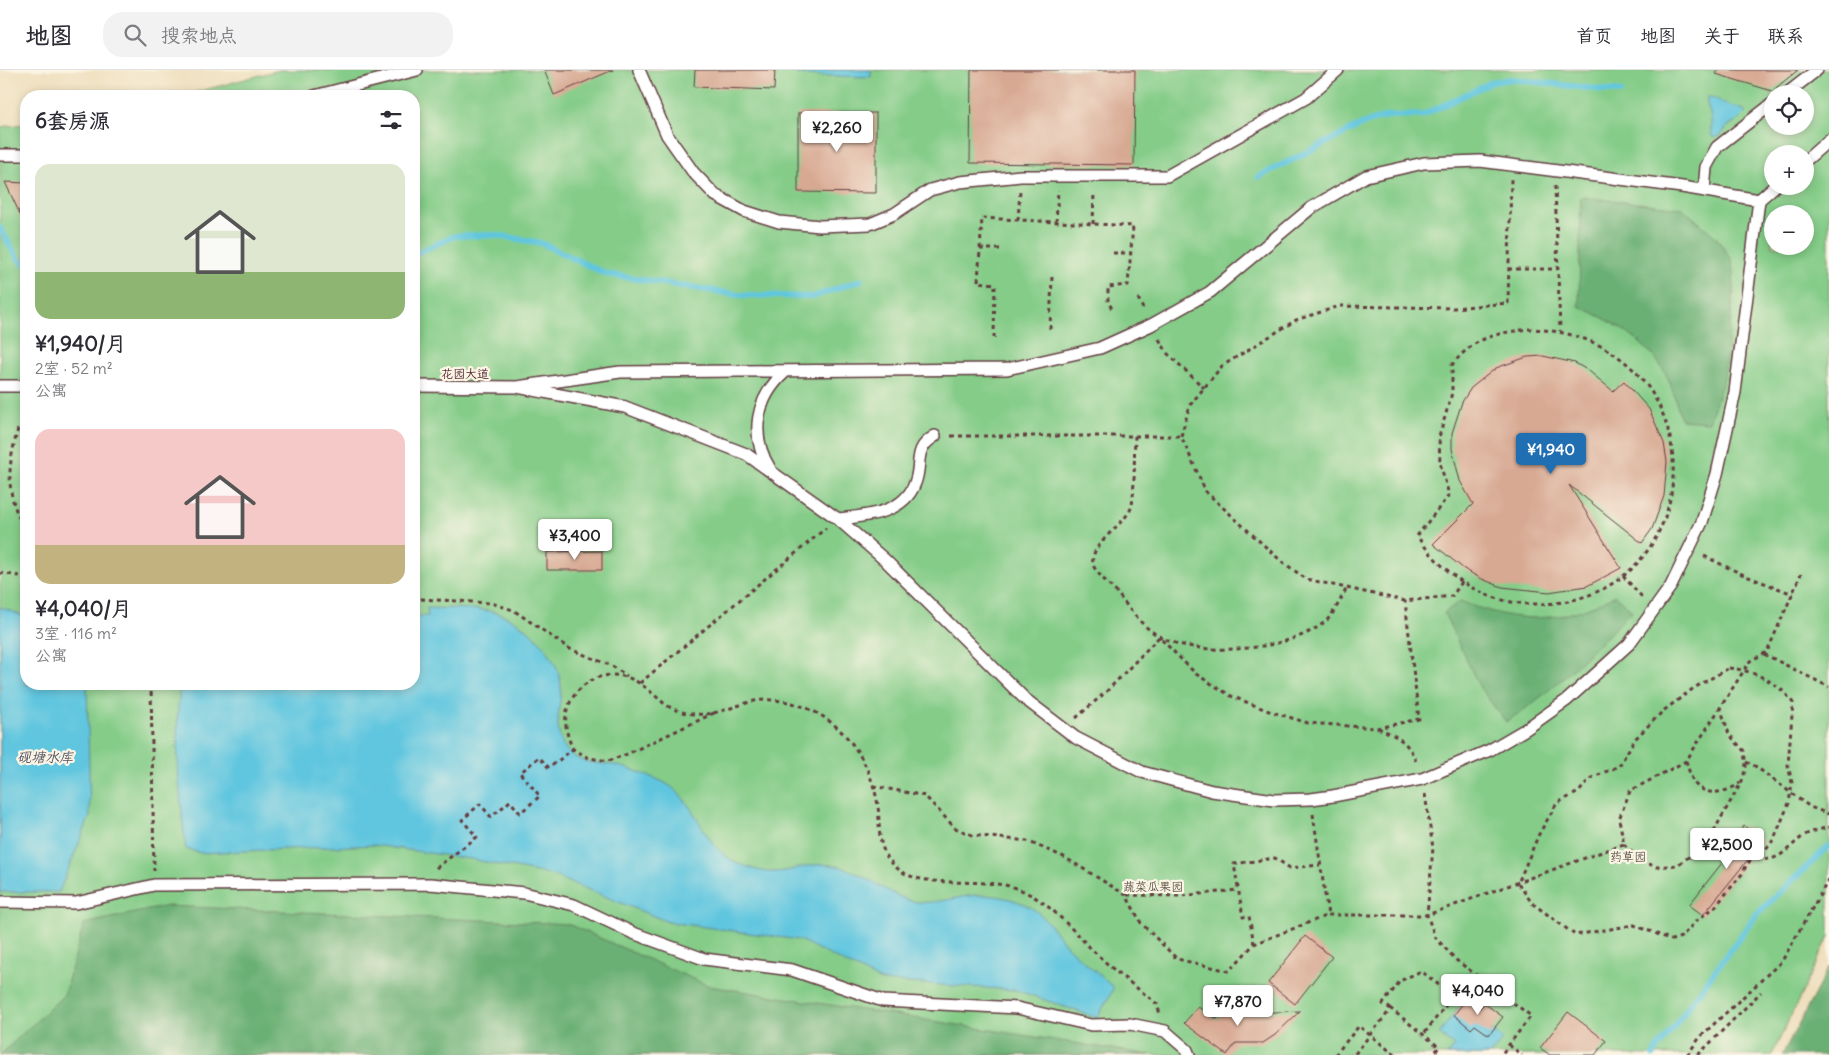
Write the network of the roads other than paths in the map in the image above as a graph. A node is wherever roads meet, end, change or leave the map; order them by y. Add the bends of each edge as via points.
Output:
1 (417, 70) edge
2 (639, 70) edge
3 (1338, 70) edge
4 (1818, 70) edge
5 (1798, 85) edge
6 (338, 90) edge
7 (1764, 110) edge
8 (1829, 140) edge
9 (1814, 153) edge
10 (0, 155) edge
11 (20, 155) edge
12 (1704, 190) junction
13 (1765, 195) edge
14 (1759, 200) junction
15 (785, 372) junction
16 (0, 386) edge
17 (20, 386) edge
18 (420, 386) edge
19 (517, 386) junction
20 (935, 436) road end
21 (773, 473) junction
22 (838, 518) junction
23 (0, 902) edge
24 (1189, 1055) edge

1 - 6 lane
2 - 3 lane via 668,136 693,172 715,195 744,211 779,222 820,226 870,224 894,214 930,190 960,182 1021,176 1166,176 1306,98
4 - 5 lane
7 - 12 lane via 1716,146 1706,168
8 - 9 lane
10 - 11 lane
12 - 14 lane
12 - 15 lane via 1480,161 1424,163 1366,176 1311,208 1210,292 1151,325 1100,348 1007,369
13 - 14 lane
14 - 22 lane via 1735,392 1717,474 1690,549 1671,586 1629,644 1568,700 1490,750 1422,779 1311,800 1274,800 1212,791 1142,772 1076,738 1026,700 886,560
15 - 19 lane via 620,372
15 - 21 lane via 768,390 758,413 761,450
16 - 17 lane
18 - 19 lane, 花园大道
19 - 21 lane via 625,408 746,454
20 - 22 lane via 924,443 918,457 915,483 896,506 872,516
21 - 22 lane
23 - 24 lane via 76,903 154,885 430,884 524,893 574,905 633,933 704,959 792,970 882,1001 1017,1008 1092,1025 1130,1024 1165,1031

